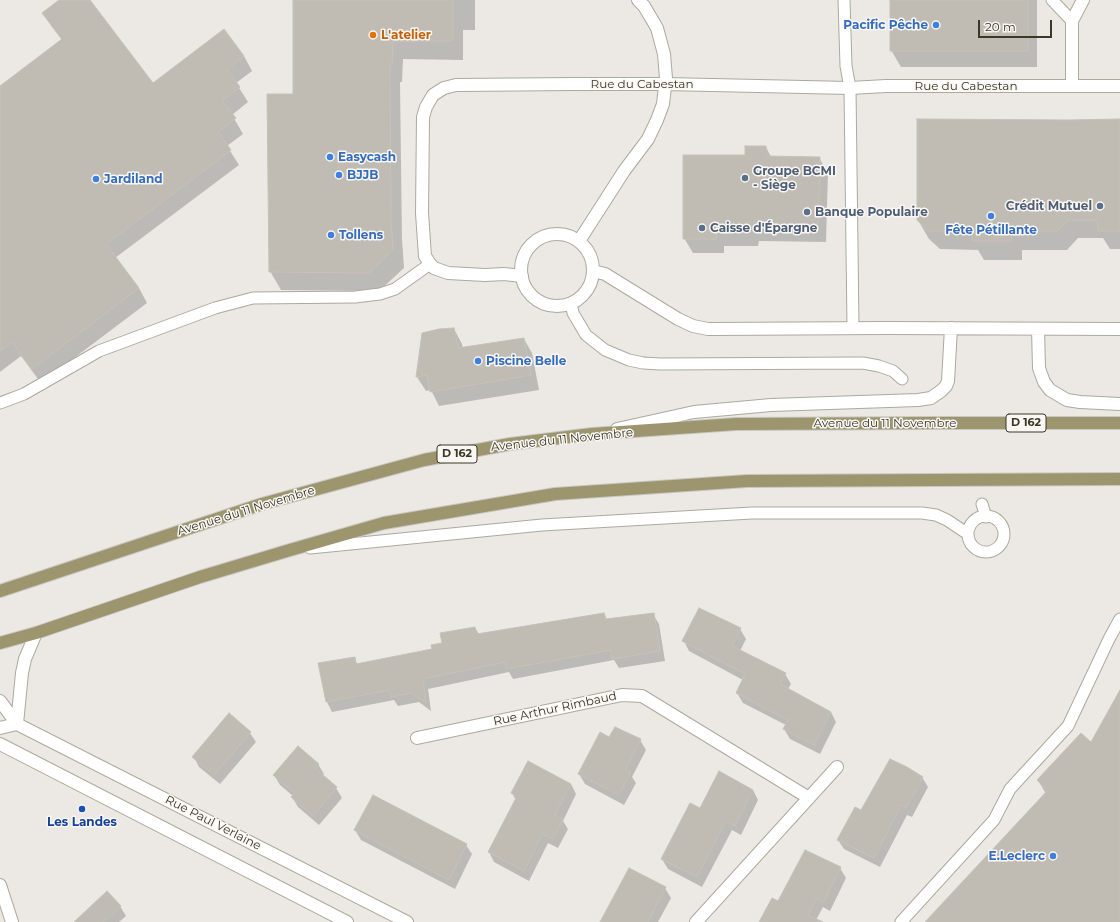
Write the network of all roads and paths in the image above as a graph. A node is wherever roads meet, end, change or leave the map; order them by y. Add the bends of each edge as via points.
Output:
1 (844, 0) edge
2 (1052, 0) edge
3 (1083, 0) edge
4 (643, 2) edge
5 (1072, 21) junction
6 (666, 84) junction
7 (1072, 86) junction
8 (1120, 86) edge
9 (850, 88) junction
10 (579, 241) junction
11 (430, 264) junction
12 (593, 271) junction
13 (522, 276) junction
14 (571, 303) junction
15 (853, 328) junction
16 (951, 328) junction
17 (1038, 329) junction
18 (1120, 329) edge
19 (902, 379) dead end
20 (0, 403) edge
21 (1120, 404) edge
22 (1120, 423) edge
23 (592, 434) junction
24 (1120, 479) edge
25 (982, 504) dead end
26 (986, 517) junction
27 (968, 534) junction
28 (290, 550) junction
29 (0, 591) edge
30 (1120, 619) edge
31 (36, 633) junction
32 (0, 643) edge
33 (0, 701) edge
34 (17, 724) junction
35 (0, 728) edge
36 (417, 738) dead end
37 (0, 744) edge
38 (837, 767) dead end
39 (809, 798) junction
40 (0, 885) edge
41 (12, 922) edge
42 (347, 922) edge
43 (407, 922) edge
44 (696, 922) edge
45 (901, 922) edge

1 - 9 lane via 846,66
2 - 5 lane
3 - 5 street
4 - 6 street via 657,28 664,54
5 - 7 street
6 - 9 street, Rue du Cabestan
6 - 10 street via 660,113 648,139
6 - 11 street, Rue du Cabestan via 456,85 444,88 433,95 424,112 422,137 422,213 425,256
7 - 8 street, Rue du Cabestan
7 - 9 street, Rue du Cabestan
9 - 15 lane
10 - 12 street via 587,249
10 - 13 street via 568,235 544,236 533,243 526,252
11 - 13 street via 448,273
11 - 20 lane via 395,289 377,295 253,298 215,308 99,351 24,394
12 - 14 street via 587,290
12 - 15 street via 605,274 693,326 708,329
13 - 14 street via 525,286 540,301 550,305
14 - 19 lane via 573,313 586,335 605,350 629,360 660,364 863,364 893,371
15 - 16 street
16 - 17 street
16 - 23 street via 948,381 946,386 931,398 771,405 694,412
17 - 18 street
17 - 21 street via 1039,368 1050,390 1067,400
22 - 23 main road, Avenue du 11 Novembre / D 162 via 736,424
23 - 29 main road, Avenue du 11 Novembre / D 162 via 510,444 424,460 262,504
24 - 28 main road via 747,481 555,494 384,523
25 - 26 lane
26 - 27 lane via 976,520
26 - 27 lane via 997,520 1003,530 999,546 990,552 980,551 972,545
27 - 28 lane via 947,520 922,513 752,513 542,525
28 - 31 main road via 200,577
30 - 45 lane via 1068,726 1010,789 994,820
31 - 32 main road
31 - 34 street via 22,673
33 - 34 street, Rue Paul Verlaine
34 - 35 street
34 - 43 street, Rue Paul Verlaine
36 - 39 street, Rue Arthur Rimbaud via 622,695 642,696
37 - 42 street
38 - 39 street
39 - 44 street
40 - 41 street

